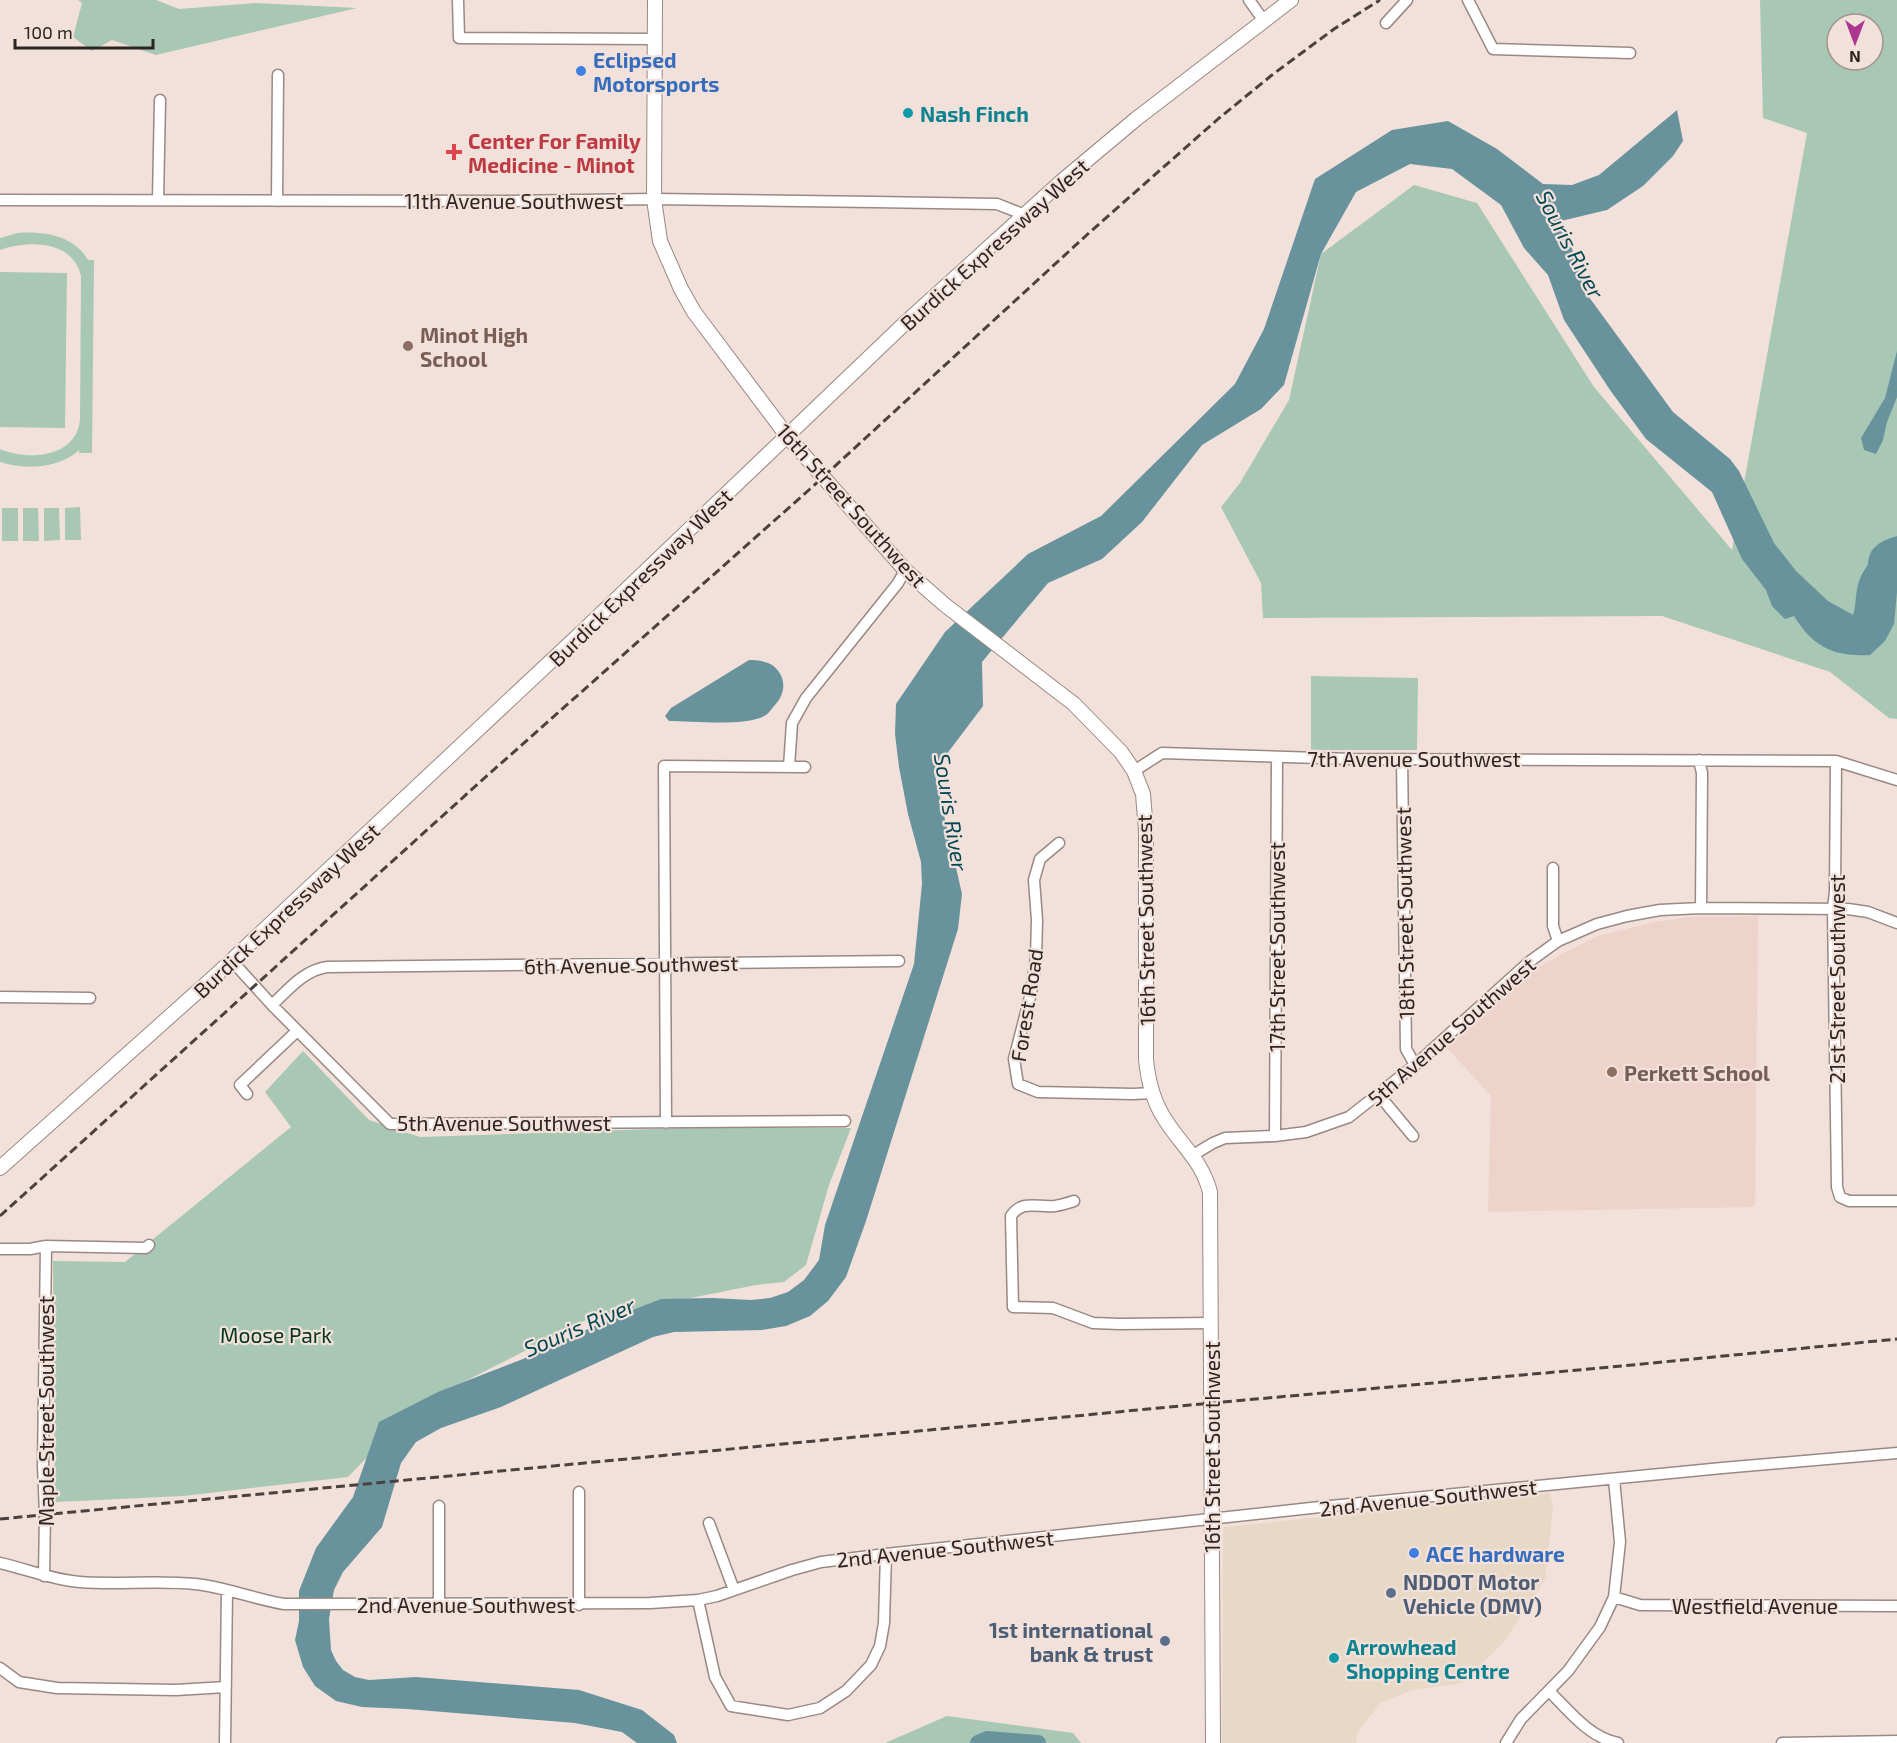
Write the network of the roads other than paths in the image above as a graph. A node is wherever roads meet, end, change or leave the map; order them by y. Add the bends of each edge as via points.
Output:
1 (458, 0) edge
2 (655, 0) edge
3 (1249, 0) edge
4 (1291, 0) edge
5 (1407, 0) edge
6 (1468, 0) edge
7 (1264, 21) junction
8 (1386, 23) dead end
9 (655, 39) junction
10 (1630, 53) dead end
11 (279, 75) dead end
12 (160, 100) dead end
13 (654, 199) junction
14 (158, 200) junction
15 (0, 201) edge
16 (277, 201) junction
17 (1025, 215) junction
18 (788, 437) junction
19 (905, 570) junction
20 (1277, 757) junction
21 (1402, 759) junction
22 (1699, 760) junction
23 (1836, 761) junction
24 (789, 767) junction
25 (805, 767) dead end
26 (1134, 771) junction
27 (1897, 780) edge
28 (1059, 843) dead end
29 (1553, 868) dead end
30 (1701, 908) junction
31 (1833, 908) junction
32 (1897, 923) edge
33 (1558, 941) junction
34 (232, 960) junction
35 (899, 961) dead end
36 (665, 964) junction
37 (0, 997) edge
38 (90, 998) dead end
39 (272, 1005) junction
40 (297, 1031) junction
41 (1415, 1065) junction
42 (1153, 1093) junction
43 (248, 1094) dead end
44 (1379, 1095) junction
45 (845, 1120) dead end
46 (666, 1123) junction
47 (1275, 1136) junction
48 (1413, 1136) dead end
49 (1193, 1155) junction
50 (1, 1164) edge
51 (1074, 1201) dead end
52 (1897, 1201) edge
53 (0, 1243) edge
54 (149, 1245) dead end
55 (46, 1246) junction
56 (0, 1249) edge
57 (1211, 1323) junction
58 (1897, 1453) edge
59 (1614, 1479) junction
60 (579, 1492) dead end
61 (439, 1506) dead end
62 (1211, 1519) junction
63 (709, 1523) dead end
64 (886, 1554) junction
65 (0, 1563) edge
66 (44, 1576) junction
67 (734, 1590) junction
68 (227, 1591) junction
69 (1614, 1597) junction
70 (698, 1600) junction
71 (439, 1605) junction
72 (579, 1605) junction
73 (1897, 1606) edge
74 (0, 1668) edge
75 (226, 1687) junction
76 (1550, 1692) junction
77 (1897, 1741) edge
78 (225, 1743) edge
79 (1213, 1743) edge
80 (1506, 1743) edge
81 (1618, 1743) edge
82 (1782, 1743) edge

1 - 9 street via 459,38
2 - 9 main road, 16th Street Southwest
3 - 7 street
4 - 7 main road, Burdick Expressway West
5 - 8 street
6 - 10 street via 1493,49
7 - 17 main road, Burdick Expressway West via 1112,138
9 - 13 main road, 16th Street Southwest
11 - 16 street
12 - 14 street
13 - 16 street, 11th Avenue Southwest
13 - 17 street, 11th Avenue Southwest via 997,204
13 - 18 main road, 16th Street Southwest via 660,241 681,289
14 - 15 street, 11th Avenue Southwest
14 - 16 street, 11th Avenue Southwest
17 - 18 main road, Burdick Expressway West via 903,325
18 - 19 main road, 16th Street Southwest
18 - 34 main road, Burdick Expressway West
19 - 24 street via 806,698 792,723
19 - 26 main road, 16th Street Southwest via 1074,704
20 - 21 street, 7th Avenue Southwest
20 - 26 street, 7th Avenue Southwest via 1162,753
20 - 47 street, 17th Street Southwest
21 - 22 street, 7th Avenue Southwest
21 - 41 street, 18th Street Southwest via 1406,1048
22 - 23 street, 7th Avenue Southwest
22 - 30 street
23 - 27 street, 7th Avenue Southwest
23 - 31 street, 21st Street Southwest
24 - 25 street
24 - 36 street via 664,766
26 - 42 main road, 16th Street Southwest via 1143,794 1146,831 1146,1059
28 - 42 street, Forest Road via 1041,859 1034,880 1036,958 1014,1059 1018,1084 1038,1092
29 - 33 street via 1553,926
30 - 31 street, 5th Avenue Southwest
30 - 33 street, 5th Avenue Southwest via 1627,916
31 - 32 street, 5th Avenue Southwest via 1868,912
31 - 52 street, 21st Street Southwest via 1839,1197 1849,1201
33 - 41 street, 5th Avenue Southwest via 1522,968
34 - 39 street, 5th Avenue Southwest
34 - 50 main road, Burdick Expressway West
35 - 36 street, 6th Avenue Southwest
36 - 39 street, 6th Avenue Southwest via 315,969
36 - 46 street
37 - 38 street
39 - 40 street, 5th Avenue Southwest
40 - 43 street via 240,1085
40 - 46 street, 5th Avenue Southwest via 390,1124
41 - 44 street, 5th Avenue Southwest
42 - 49 main road via 1166,1121
44 - 47 street, 5th Avenue Southwest via 1349,1117 1306,1132
44 - 48 street
45 - 46 street, 5th Avenue Southwest
47 - 49 street, 5th Avenue Southwest via 1225,1138
49 - 57 main road, 16th Street Southwest via 1206,1176 1210,1192
51 - 57 street via 1055,1206 1025,1205 1016,1208 1011,1216 1013,1307 1053,1308 1092,1323
53 - 55 street
54 - 55 street
55 - 56 street
55 - 66 street, Maple Street Southwest
57 - 62 main road, 16th Street Southwest
58 - 59 street, 2nd Avenue Southwest
59 - 62 street, 2nd Avenue Southwest
59 - 69 street via 1620,1542
60 - 72 street
61 - 71 street
62 - 64 street, 2nd Avenue Southwest
62 - 79 main road, 16th Street Southwest
63 - 67 street
64 - 67 street, 2nd Avenue Southwest via 821,1562
64 - 70 street via 884,1623 872,1665 846,1691 820,1708 788,1715 731,1706 715,1677
65 - 66 street, 2nd Avenue Southwest
66 - 68 street, 2nd Avenue Southwest via 78,1582 194,1584
67 - 70 street, 2nd Avenue Southwest
68 - 71 street, 2nd Avenue Southwest via 284,1604
68 - 75 street
69 - 73 street, Westfield Avenue via 1640,1605
69 - 76 street via 1600,1627
70 - 72 street, 2nd Avenue Southwest
71 - 72 street, 2nd Avenue Southwest
74 - 75 street via 19,1682 57,1688
75 - 78 street
76 - 80 street via 1521,1719
76 - 81 street via 1583,1724 1606,1741
77 - 82 street

